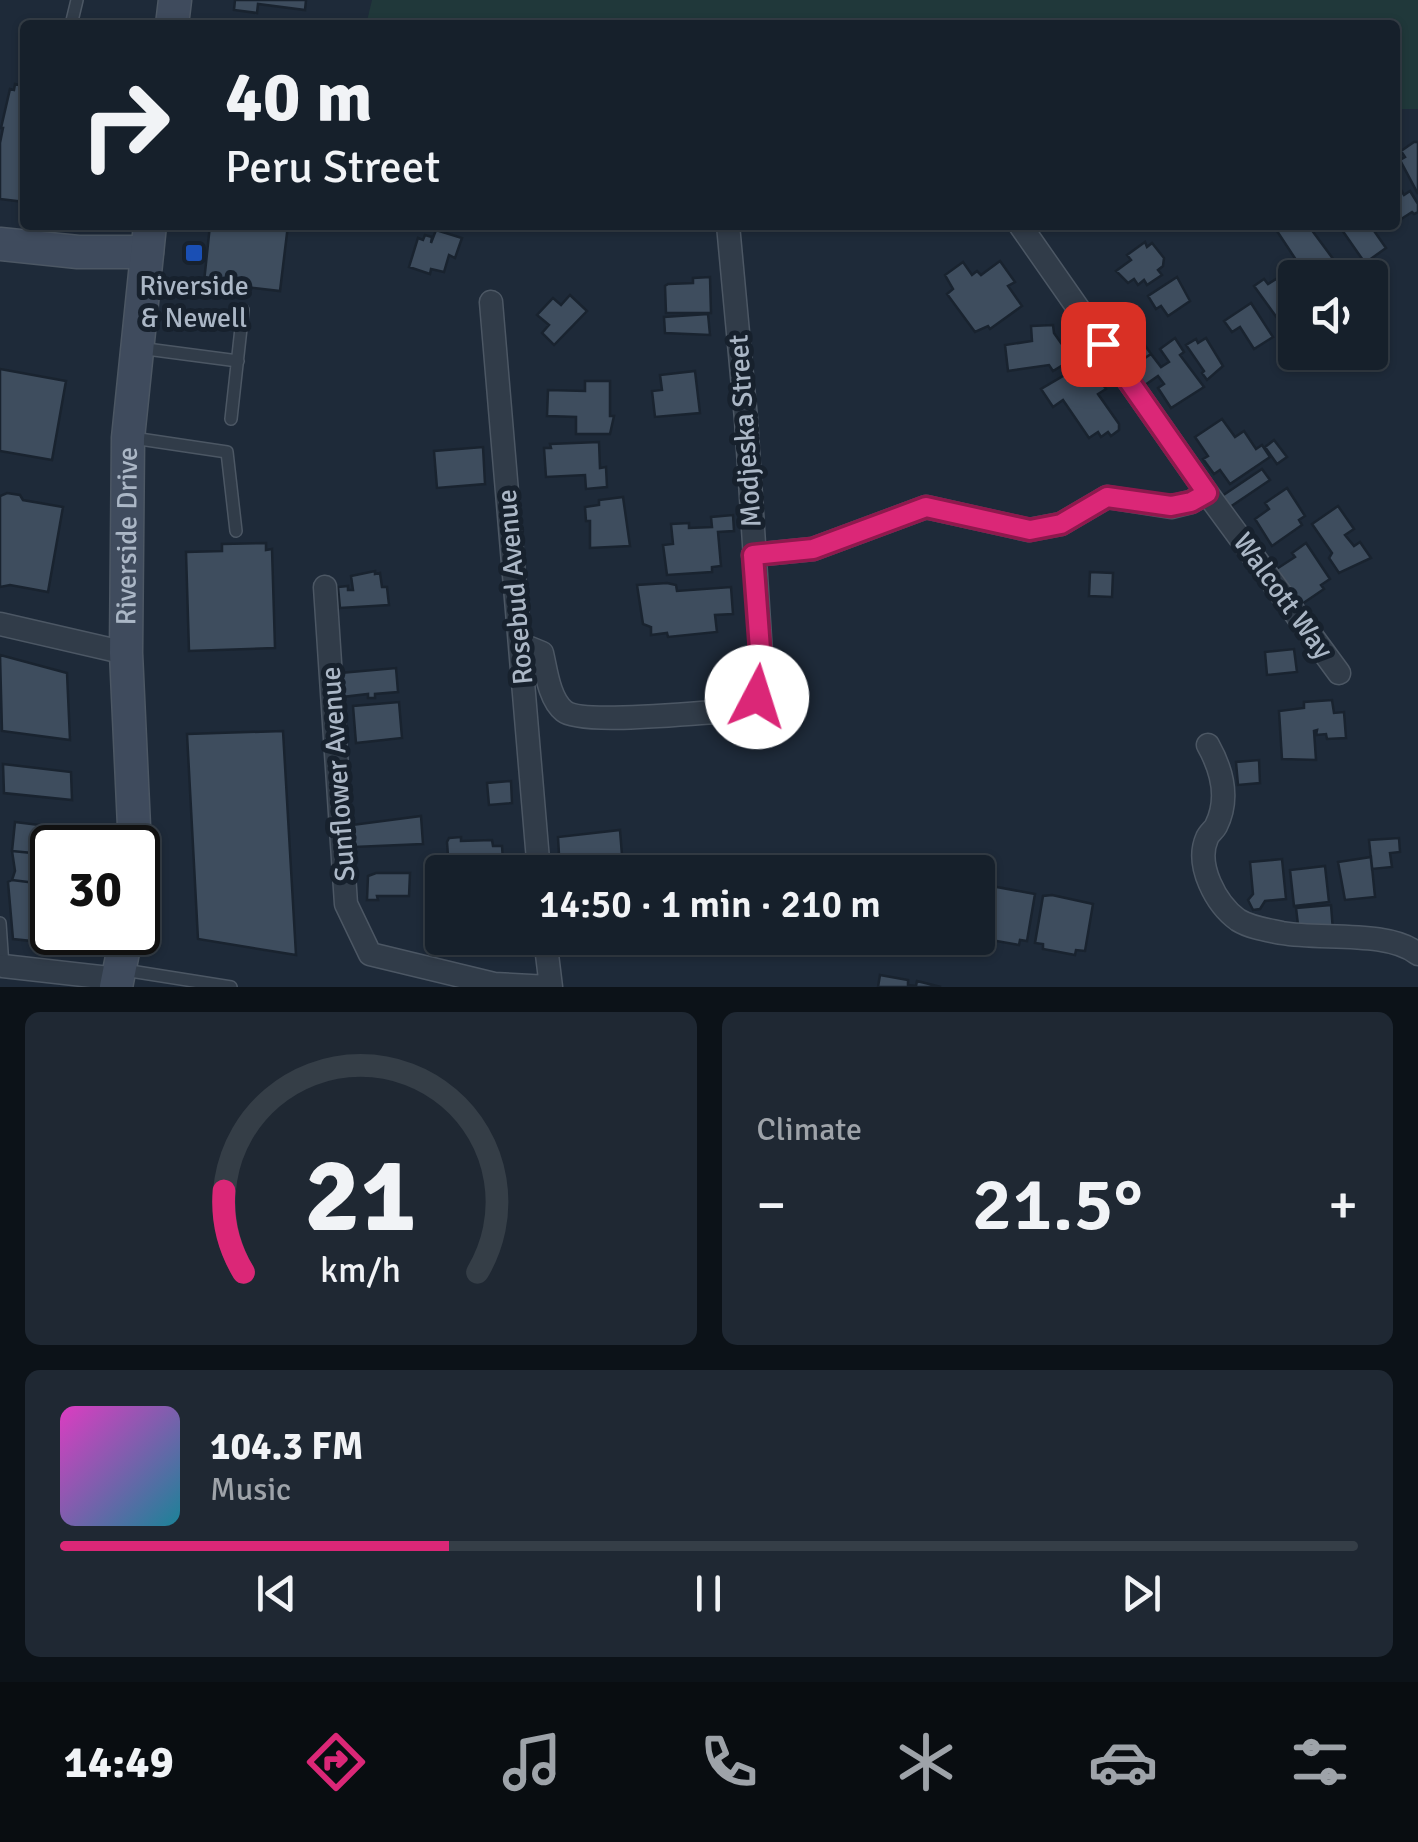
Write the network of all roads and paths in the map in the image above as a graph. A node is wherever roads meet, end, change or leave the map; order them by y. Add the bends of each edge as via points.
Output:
1 (728, 230) edge
2 (1023, 230) edge
3 (149, 239) edge
4 (0, 244) edge
5 (491, 302) dead end
6 (244, 310) dead end
7 (139, 348) junction
8 (238, 361) junction
9 (232, 419) dead end
10 (128, 438) junction
11 (1207, 493) junction
12 (236, 530) dead end
13 (753, 555) junction
14 (325, 586) dead end
15 (0, 624) edge
16 (520, 644) junction
17 (126, 653) junction
18 (1339, 673) dead end
19 (1208, 745) dead end
20 (134, 825) edge
21 (538, 855) edge
22 (0, 923) edge
23 (1418, 954) edge
24 (547, 955) edge
25 (3, 966) joint
26 (118, 978) edge
27 (231, 987) edge
28 (550, 987) edge

1 - 13 street, Modjeska Street
2 - 11 street, Walcott Way
3 - 4 main road via 78,252
3 - 7 main road, Riverside Drive
5 - 16 street, Rosebud Avenue
6 - 8 lane
7 - 8 lane
7 - 10 main road, Riverside Drive
8 - 9 lane
10 - 12 lane via 228,452
10 - 17 main road, Riverside Drive
11 - 13 street via 1171,506 1107,497 1061,524 1030,530 926,507 813,549
11 - 18 street, Walcott Way
13 - 16 street, Modjeska Street via 762,676 757,697 739,708 584,718 564,711 542,654
14 - 28 street, Sunflower Avenue via 346,904 370,954 494,984
15 - 17 street
16 - 21 street, Rosebud Avenue
17 - 20 main road, Riverside Drive
19 - 23 street via 1224,782 1204,862 1222,905 1260,929 1386,941
22 - 25 lane
24 - 28 street
25 - 26 street
26 - 27 lane

